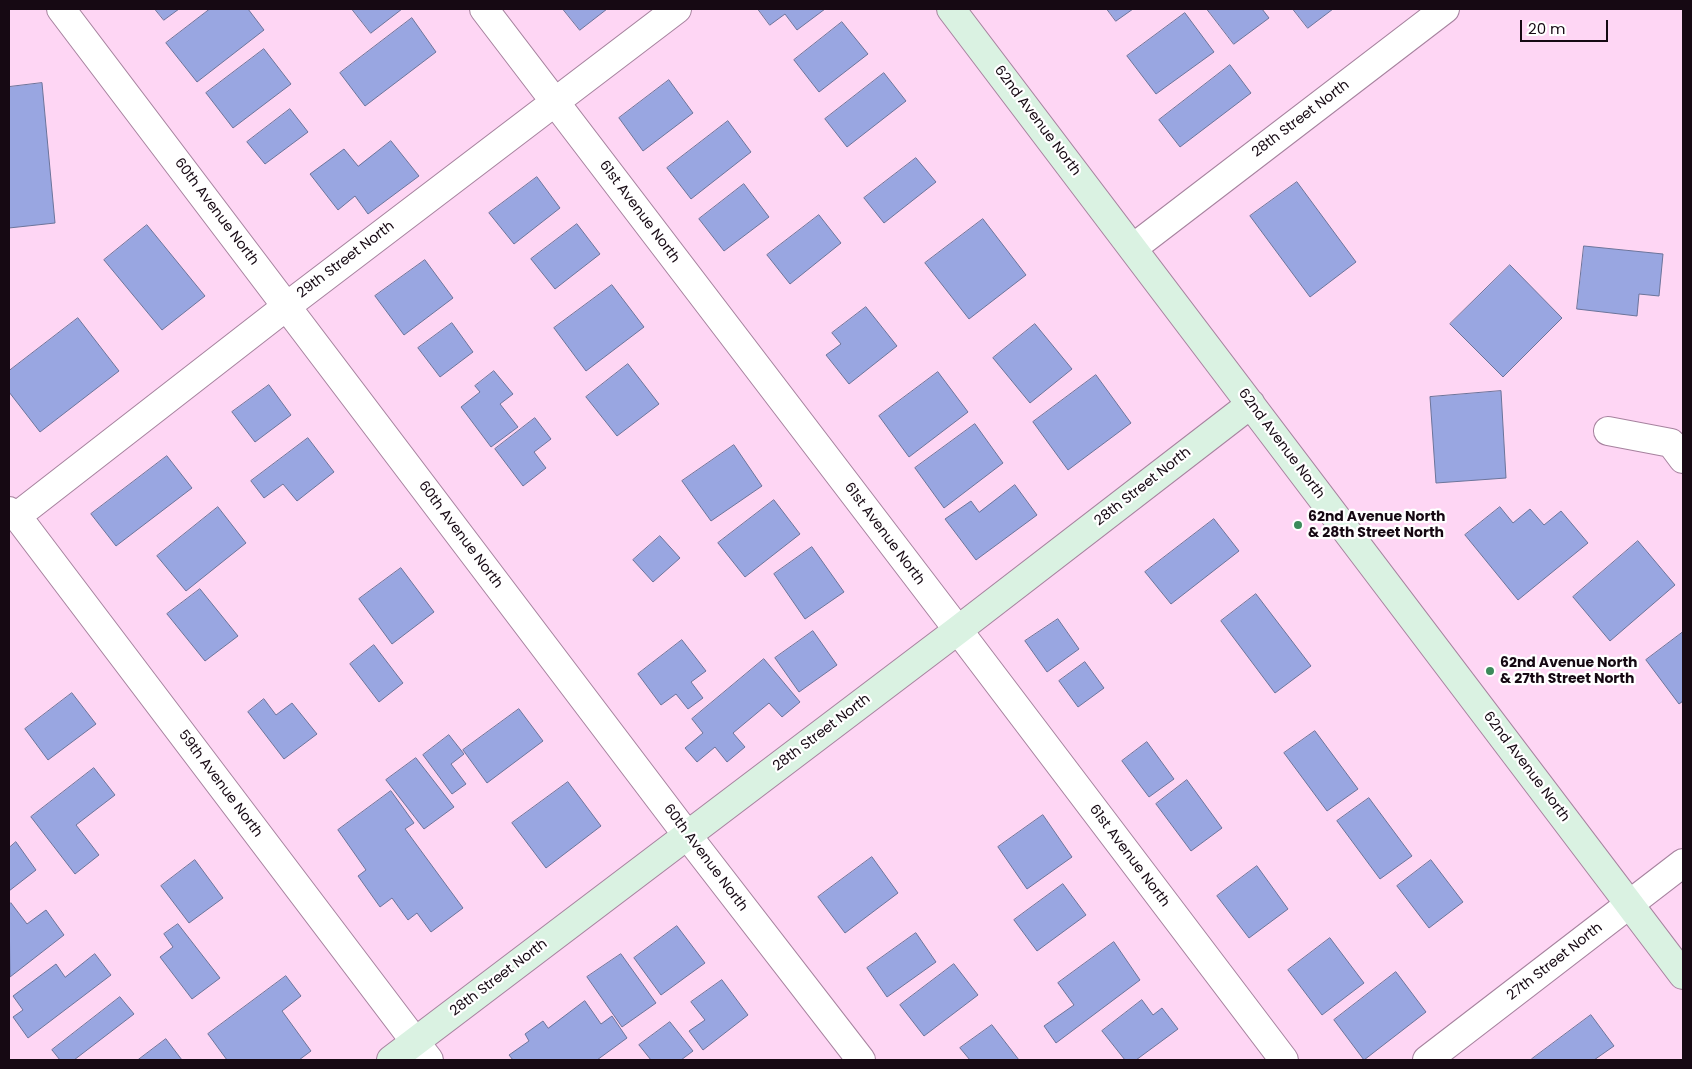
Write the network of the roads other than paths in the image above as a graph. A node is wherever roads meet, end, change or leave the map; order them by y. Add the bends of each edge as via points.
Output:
1 (61, 9) edge
2 (484, 9) edge
3 (677, 9) edge
4 (951, 9) edge
5 (1445, 9) edge
6 (554, 101) junction
7 (1133, 248) junction
8 (287, 306) junction
9 (1251, 404) junction
10 (1608, 431) dead end
11 (1683, 459) edge
12 (13, 514) edge
13 (958, 630) junction
14 (687, 835) junction
15 (1683, 863) edge
16 (1630, 904) junction
17 (1683, 975) edge
18 (422, 1051) edge
19 (391, 1060) edge
20 (861, 1060) edge
21 (1284, 1060) edge
22 (1427, 1060) edge

1 - 8 street, 60th Avenue North
2 - 6 street, 61st Avenue North
3 - 6 street, 29th Street North
4 - 7 street, 62nd Avenue North
5 - 7 street, 28th Street North
6 - 8 street, 29th Street North
6 - 13 street, 61st Avenue North
7 - 9 street, 62nd Avenue North
8 - 12 street, 29th Street North
8 - 14 street, 60th Avenue North
9 - 13 street, 28th Street North
9 - 16 street, 62nd Avenue North
10 - 11 street via 1671,443
12 - 18 street, 59th Avenue North
13 - 14 street, 28th Street North
13 - 21 street, 61st Avenue North
14 - 18 street, 28th Street North
14 - 20 street, 60th Avenue North
15 - 16 street, 27th Street North
16 - 17 street, 62nd Avenue North
16 - 22 street, 27th Street North
18 - 19 street, 28th Street North

